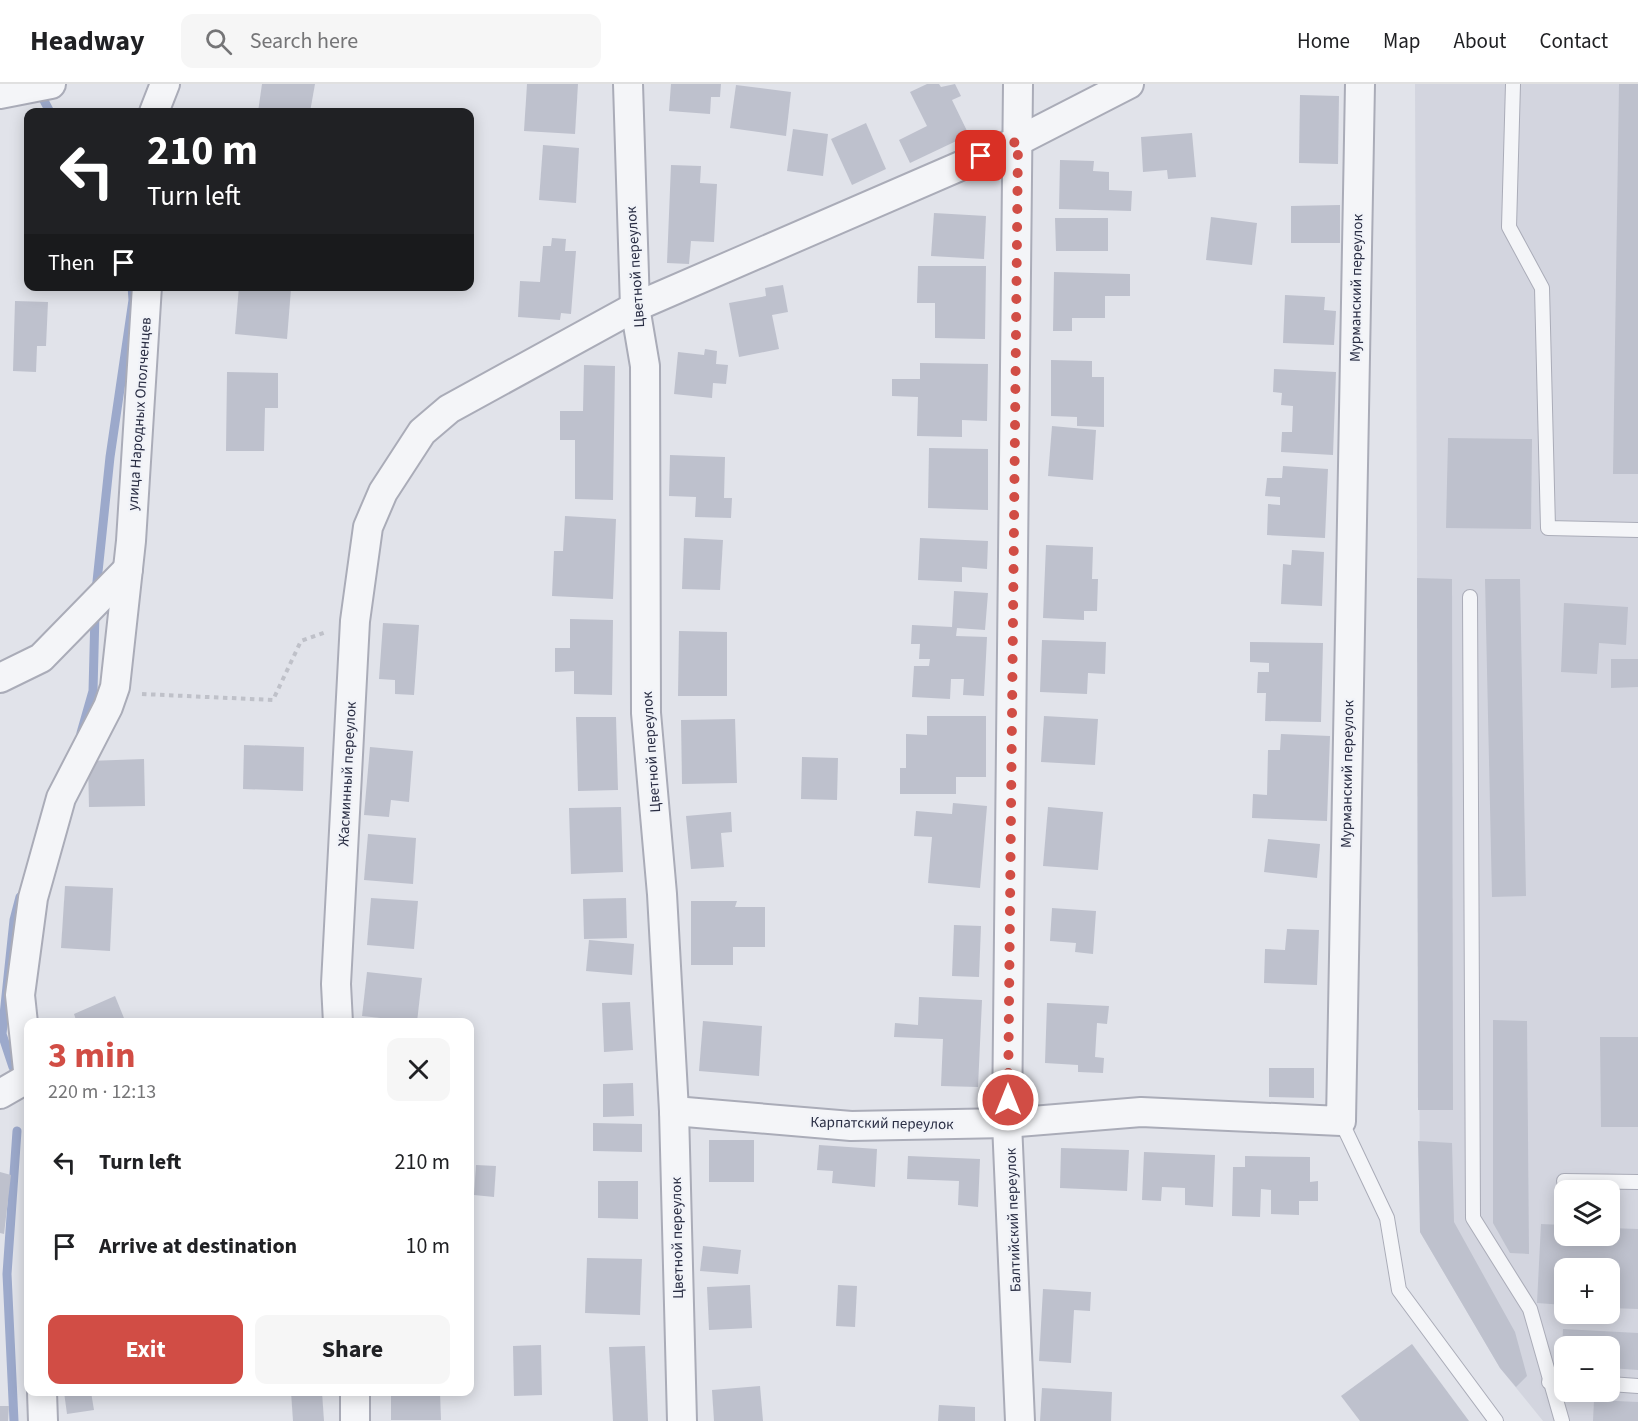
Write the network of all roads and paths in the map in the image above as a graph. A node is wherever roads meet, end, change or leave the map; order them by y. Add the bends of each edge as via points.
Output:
1 (51, 84) edge
2 (165, 84) edge
3 (628, 84) edge
4 (1018, 84) edge
5 (1129, 84) edge
6 (1360, 84) edge
7 (1513, 84) edge
8 (0, 94) edge
9 (156, 108) edge
10 (1018, 141) junction
11 (147, 291) edge
12 (635, 307) junction
13 (1638, 530) edge
14 (120, 577) junction
15 (1470, 597) dead end
16 (355, 621) junction
17 (0, 678) edge
18 (137, 694) dead end
19 (338, 1018) edge
20 (24, 1032) edge
21 (24, 1080) edge
22 (0, 1094) edge
23 (674, 1111) junction
24 (1341, 1121) junction
25 (1008, 1123) junction
26 (1620, 1182) edge
27 (1638, 1182) edge
28 (1549, 1382) junction
29 (1554, 1382) edge
30 (1620, 1385) edge
31 (1638, 1386) edge
32 (42, 1396) edge
33 (355, 1396) edge
34 (43, 1421) edge
35 (355, 1421) edge
36 (682, 1421) edge
37 (1020, 1421) edge
38 (1496, 1421) edge
39 (1562, 1421) edge

1 - 8 street
2 - 9 street
3 - 12 street, Цветной переулок
4 - 10 street, Балтийский переулок
5 - 10 street, Жасминный переулок
6 - 24 street, Мурманский переулок
7 - 13 lane via 1509,227 1542,288 1548,528
10 - 12 street, Жасминный переулок
10 - 25 street, Балтийский переулок
11 - 14 street, улица Народных Ополченцев via 131,541
12 - 16 street, Жасминный переулок via 450,409 422,432 383,492 368,527
12 - 23 street, Цветной переулок via 645,366 646,713 662,894
14 - 17 street via 41,658
14 - 20 street, улица Народных Ополченцев via 115,687 61,798 33,898 20,995
15 - 28 lane via 1473,1218 1530,1309
16 - 18 path via 301,641 273,700
16 - 19 street, Жасминный переулок via 336,984
21 - 22 street
23 - 25 street, Карпатский переулок via 851,1126
23 - 36 street, Цветной переулок
24 - 25 street, Карпатский переулок via 1141,1112
24 - 38 lane, Мурманский переулок via 1387,1218 1400,1290
25 - 37 street, Балтийский переулок
26 - 27 lane
28 - 29 lane
28 - 39 lane
30 - 31 lane
32 - 34 street
33 - 35 street

